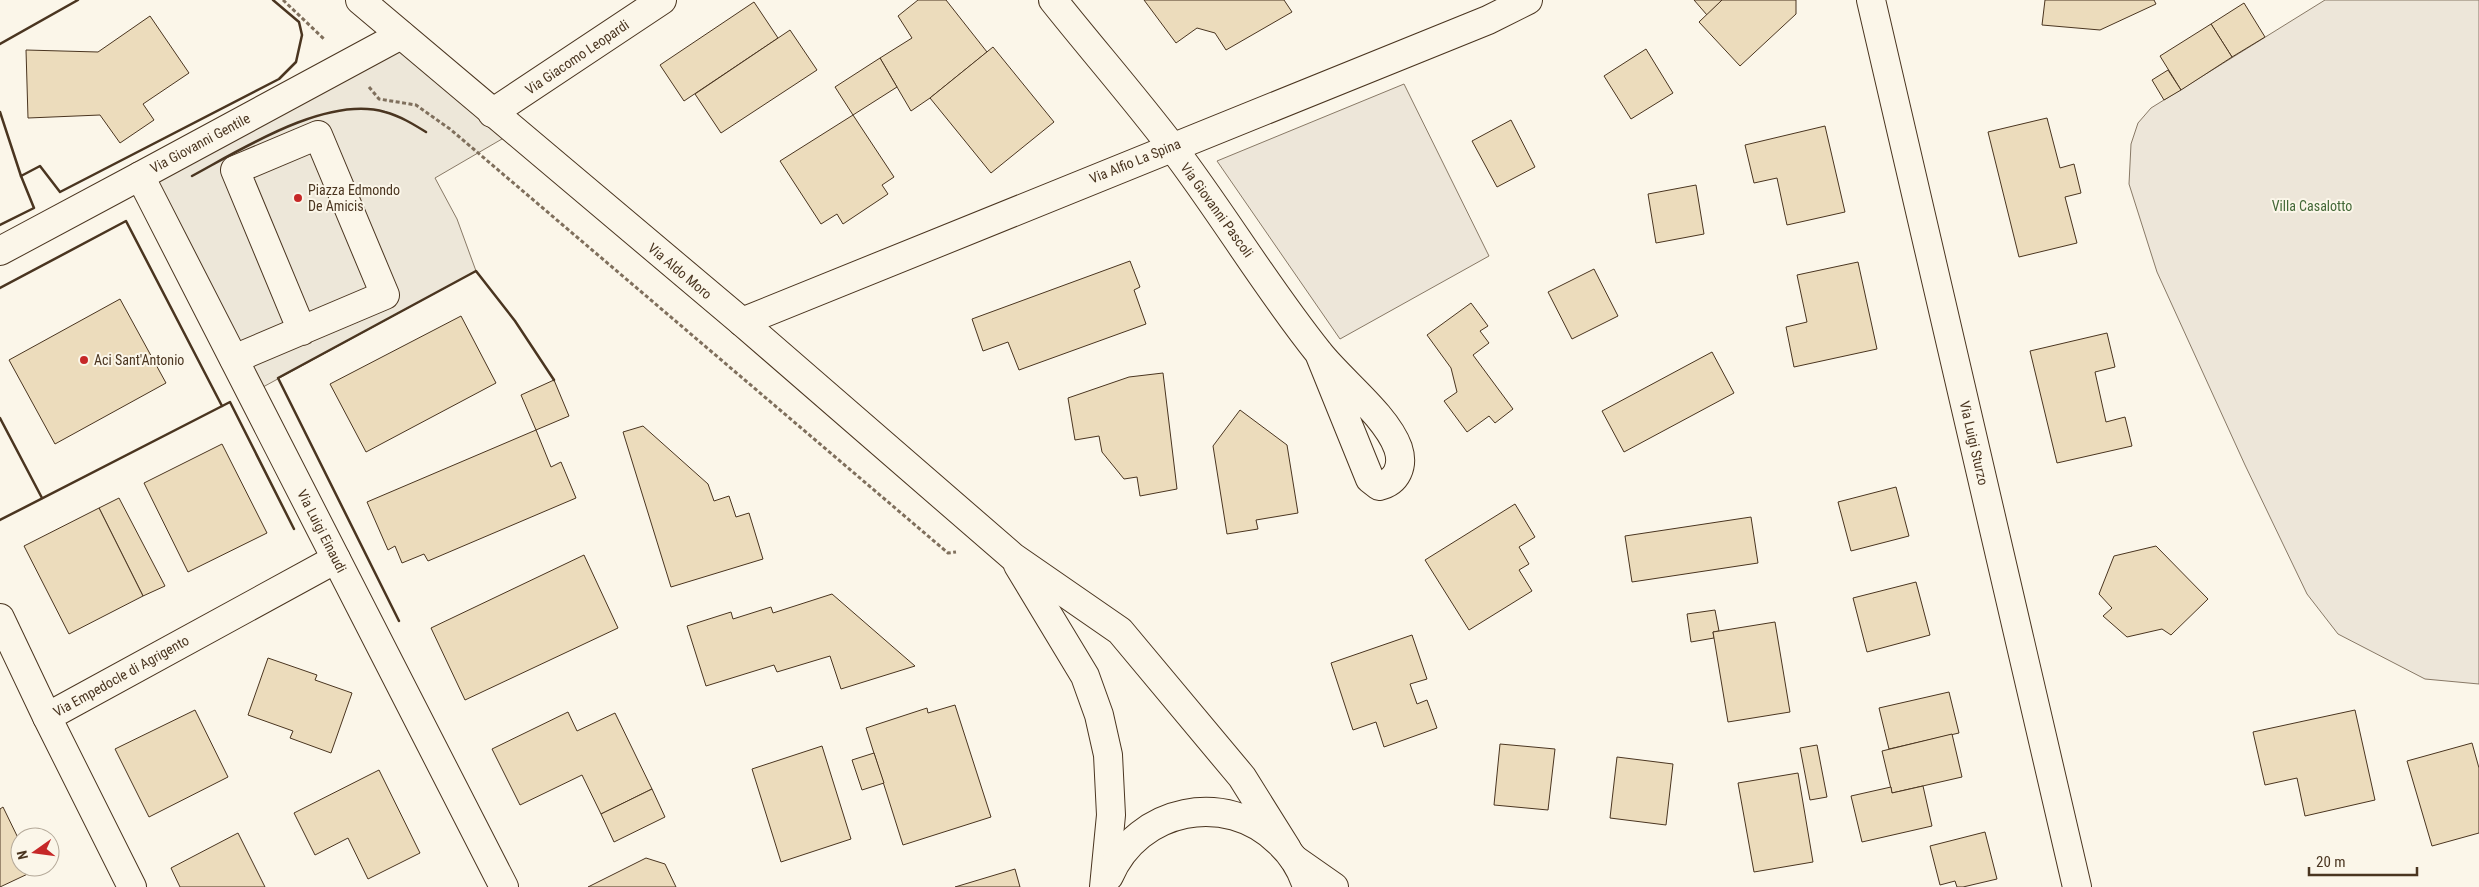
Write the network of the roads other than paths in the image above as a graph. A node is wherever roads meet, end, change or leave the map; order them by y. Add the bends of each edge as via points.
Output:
1 (360, 0) edge
2 (662, 0) edge
3 (1053, 0) edge
4 (1528, 0) edge
5 (1877, 3) edge
6 (401, 35) junction
7 (492, 113) junction
8 (1172, 147) junction
9 (140, 176) junction
10 (0, 251) edge
11 (742, 322) junction
12 (302, 331) junction
13 (1319, 353) dead end
14 (234, 359) junction
15 (1006, 551) junction
16 (336, 559) junction
17 (0, 618) edge
18 (47, 717) junction
19 (1291, 854) junction
20 (132, 887) edge
21 (504, 887) edge
22 (1104, 887) edge
23 (1306, 887) edge
24 (1334, 887) edge
25 (2077, 887) edge

1 - 6 street, Via Aldo Moro
2 - 7 street, Via Giacomo Leopardi
3 - 8 street, Via Giovanni Pascoli
4 - 8 street, Via Alfio La Spina via 1488,20
5 - 25 street, Via Luigi Sturzo
6 - 7 street, Via Aldo Moro
6 - 9 street, Via Giovanni Gentile
7 - 11 street, Via Aldo Moro
8 - 11 street, Via Alfio La Spina
8 - 13 street, Via Giovanni Pascoli
9 - 10 street, Via Giovanni Gentile
9 - 14 street, Via Luigi Einaudi
11 - 15 street, Via Aldo Moro
12 - 12 street via 385,295 318,135 235,170
12 - 14 street
14 - 16 street, Via Luigi Einaudi
15 - 19 street via 1120,631 1242,777
15 - 22 street via 1085,676 1099,715 1108,755 1111,814
16 - 18 street, Via Empedocle di Agrigento
16 - 21 street, Via Luigi Einaudi
17 - 18 street
18 - 20 street, Via Empedocle di Agrigento
19 - 22 street via 1269,832 1246,819 1222,812 1196,811 1172,816 1149,827 1130,843 1114,864
19 - 23 street
19 - 24 street

